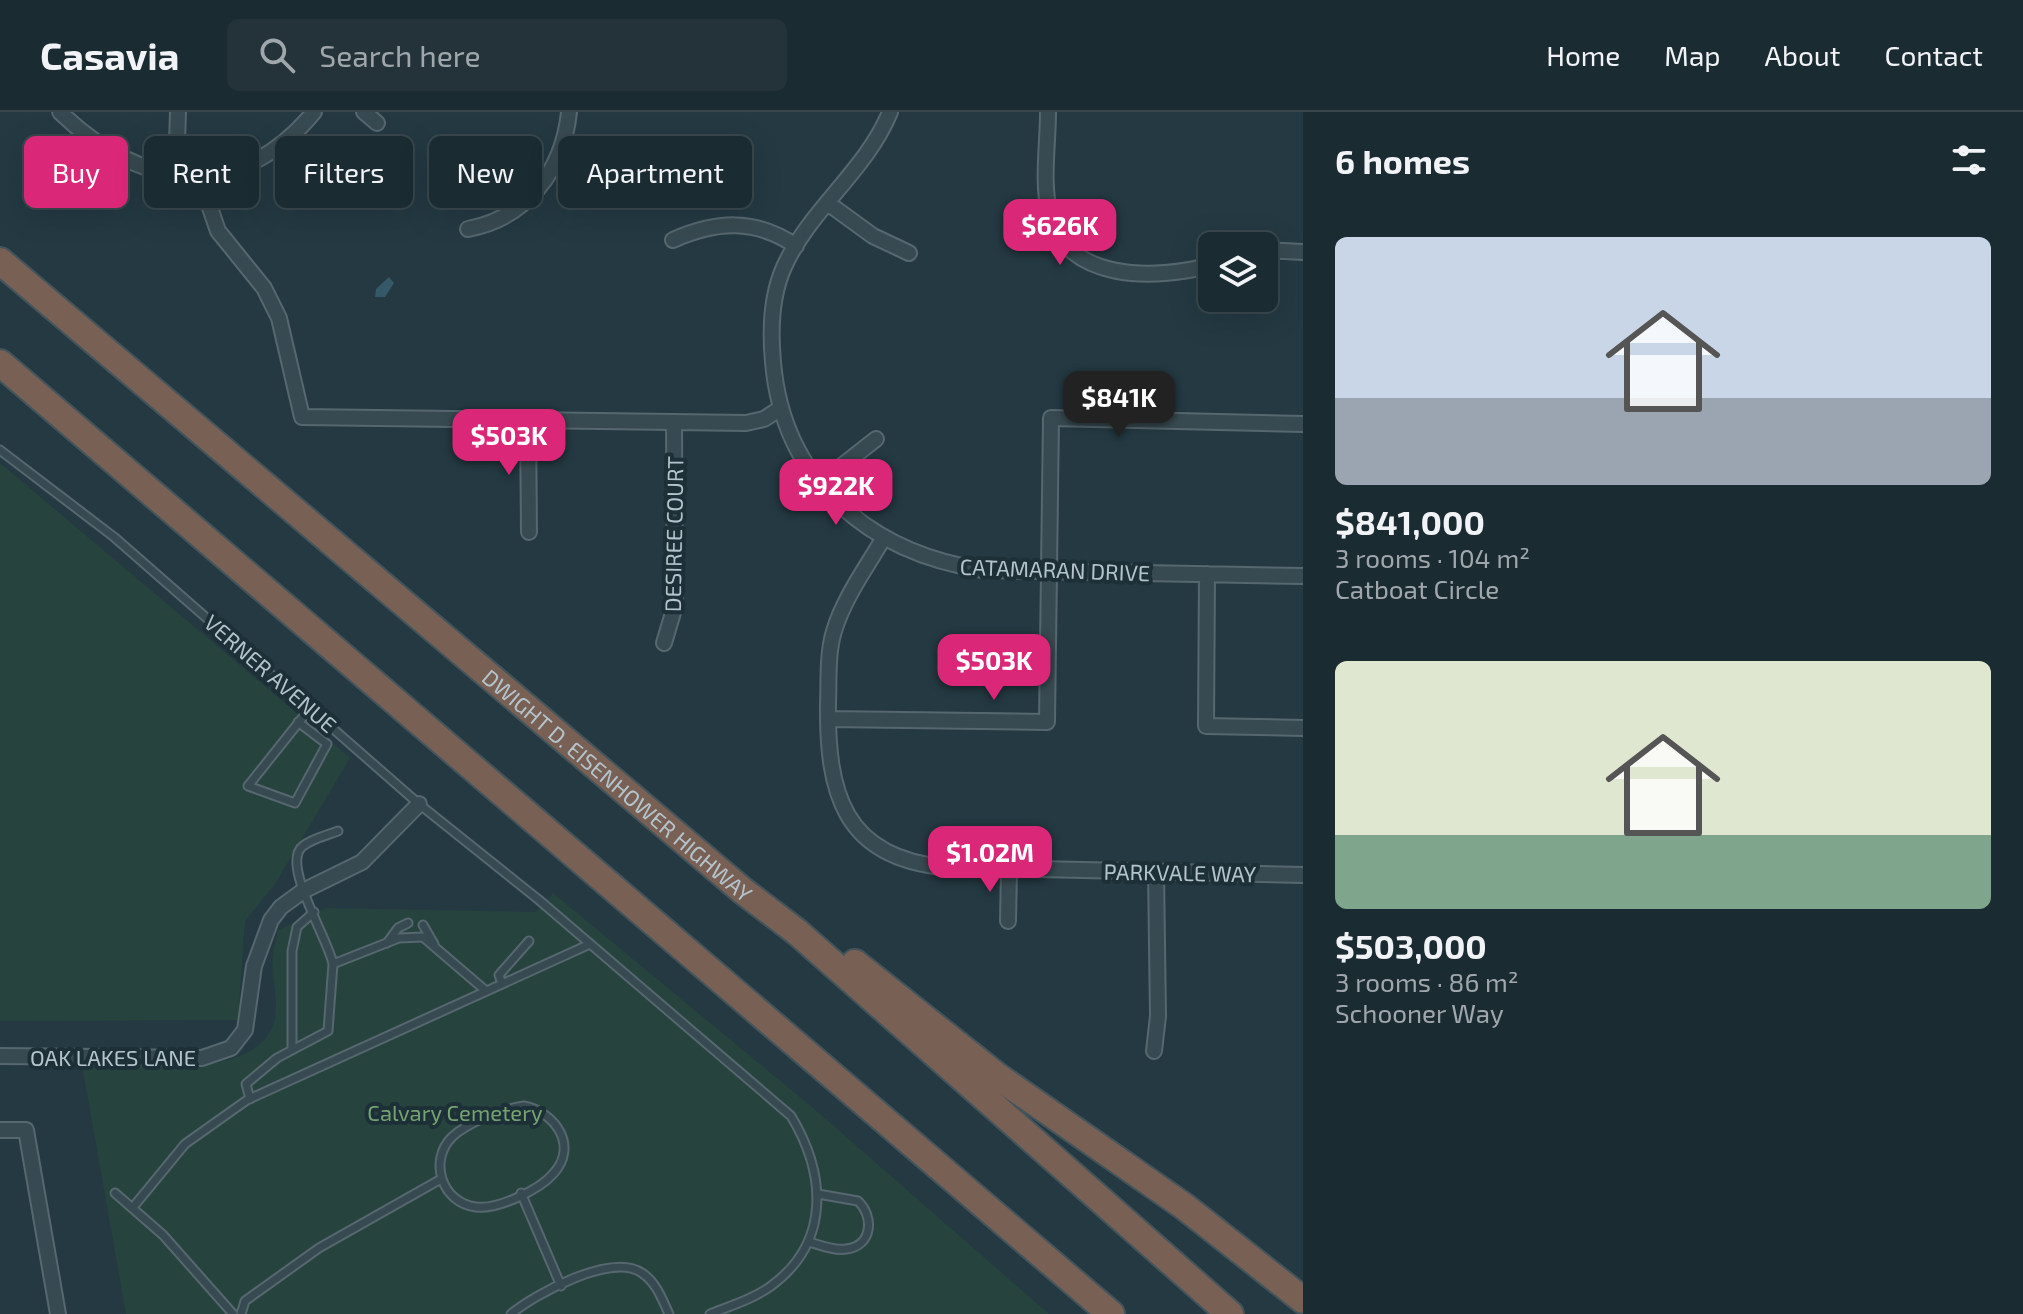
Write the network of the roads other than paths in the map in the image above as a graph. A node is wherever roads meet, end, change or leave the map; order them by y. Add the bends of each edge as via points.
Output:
1 (60, 112) edge
2 (178, 112) edge
3 (314, 112) edge
4 (364, 112) edge
5 (569, 112) edge
6 (890, 112) edge
7 (1048, 112) edge
8 (377, 123) dead end
9 (177, 136) edge
10 (259, 159) edge
11 (144, 166) edge
12 (829, 204) junction
13 (207, 208) edge
14 (468, 229) dead end
15 (673, 240) dead end
16 (796, 246) junction
17 (1278, 251) edge
18 (1303, 252) edge
19 (909, 253) dead end
20 (0, 261) edge
21 (1198, 268) edge
22 (0, 363) edge
23 (781, 408) junction
24 (528, 421) junction
25 (674, 424) junction
26 (1303, 424) edge
27 (876, 439) dead end
28 (0, 450) edge
29 (820, 483) junction
30 (529, 532) dead end
31 (883, 539) junction
32 (1049, 572) junction
33 (1207, 574) junction
34 (1303, 576) edge
35 (664, 643) dead end
36 (311, 707) junction
37 (828, 719) junction
38 (298, 722) junction
39 (1303, 728) edge
40 (419, 804) junction
41 (338, 831) dead end
42 (1009, 869) junction
43 (1156, 872) junction
44 (1303, 875) edge
45 (303, 891) junction
46 (314, 912) junction
47 (1008, 921) dead end
48 (408, 923) dead end
49 (423, 925) dead end
50 (797, 932) junction
51 (529, 941) dead end
52 (387, 943) junction
53 (590, 944) junction
54 (434, 947) junction
55 (333, 964) junction
56 (502, 984) junction
57 (486, 991) junction
58 (292, 1050) junction
59 (1154, 1051) dead end
60 (0, 1056) edge
61 (250, 1099) junction
62 (0, 1130) edge
63 (441, 1179) junction
64 (115, 1193) dead end
65 (521, 1193) junction
66 (818, 1194) junction
67 (134, 1206) junction
68 (809, 1242) junction
69 (561, 1286) junction
70 (1303, 1300) edge
71 (58, 1314) edge
72 (233, 1314) edge
73 (241, 1314) edge
74 (511, 1314) edge
75 (669, 1314) edge
76 (710, 1314) edge
77 (1111, 1314) edge
78 (1230, 1314) edge

1 - 11 street via 98,146
2 - 9 street
3 - 10 street
4 - 8 street
5 - 14 street via 563,145 544,183 513,212
6 - 12 street, CATAMARAN DRIVE via 872,148
7 - 21 street via 1049,213 1073,253 1097,267 1124,272
12 - 16 street, CATAMARAN DRIVE
12 - 19 street via 873,236
13 - 24 street via 218,231 264,288 283,332 302,417
15 - 16 street via 713,225 734,224 774,232
16 - 23 street, CATAMARAN DRIVE via 778,282 772,323
17 - 18 street
20 - 50 highway, DWIGHT D. EISENHOWER HIGHWAY
22 - 77 highway
23 - 25 street via 755,422
23 - 29 street, CATAMARAN DRIVE
24 - 25 street
24 - 30 street
25 - 35 street, DESIREE COURT via 676,596
26 - 32 street via 1051,418
27 - 29 street
28 - 36 lane, VERNER AVENUE via 114,537
29 - 31 street, CATAMARAN DRIVE via 852,517
31 - 32 street, CATAMARAN DRIVE via 947,565
31 - 37 street, PARKVALE WAY via 833,632
32 - 33 street, CATAMARAN DRIVE
32 - 37 street via 1047,722
33 - 34 street, CATAMARAN DRIVE
33 - 39 street via 1206,726
36 - 38 lane
36 - 40 lane, VERNER AVENUE
37 - 42 street, PARKVALE WAY via 834,788 868,839 894,856 923,865
38 - 38 lane via 248,786 295,803 327,744
40 - 45 street, OAK LAKES LANE via 362,862
40 - 53 lane, VERNER AVENUE
41 - 45 lane via 303,846 297,854 296,878
42 - 43 street, PARKVALE WAY
42 - 47 street
43 - 44 street, PARKVALE WAY
43 - 59 street
45 - 46 lane
45 - 60 street, OAK LAKES LANE via 271,920 254,966 245,1030 219,1055
46 - 55 lane
46 - 58 lane via 297,927 292,951
48 - 52 lane
49 - 54 lane
50 - 70 highway via 834,946 997,1076 1185,1207
50 - 78 highway, DWIGHT D. EISENHOWER HIGHWAY
51 - 56 lane via 499,975
52 - 54 lane via 423,937
52 - 55 lane
53 - 56 lane
53 - 66 lane, VERNER AVENUE via 791,1116 814,1162
54 - 57 lane
55 - 58 lane via 328,1031
56 - 57 lane
57 - 61 lane
58 - 61 lane via 246,1084
61 - 67 lane via 185,1144
62 - 71 street via 26,1130
63 - 65 lane via 454,1197 474,1207
63 - 65 lane via 440,1157 450,1139 524,1106 553,1120 563,1151 551,1176
63 - 73 lane via 319,1248 245,1301
64 - 67 lane
65 - 69 lane
66 - 68 lane
66 - 68 lane via 858,1201 868,1215 868,1231 851,1249
67 - 72 lane
68 - 76 lane via 771,1286
69 - 74 lane
69 - 75 lane via 605,1267 625,1266 651,1280

